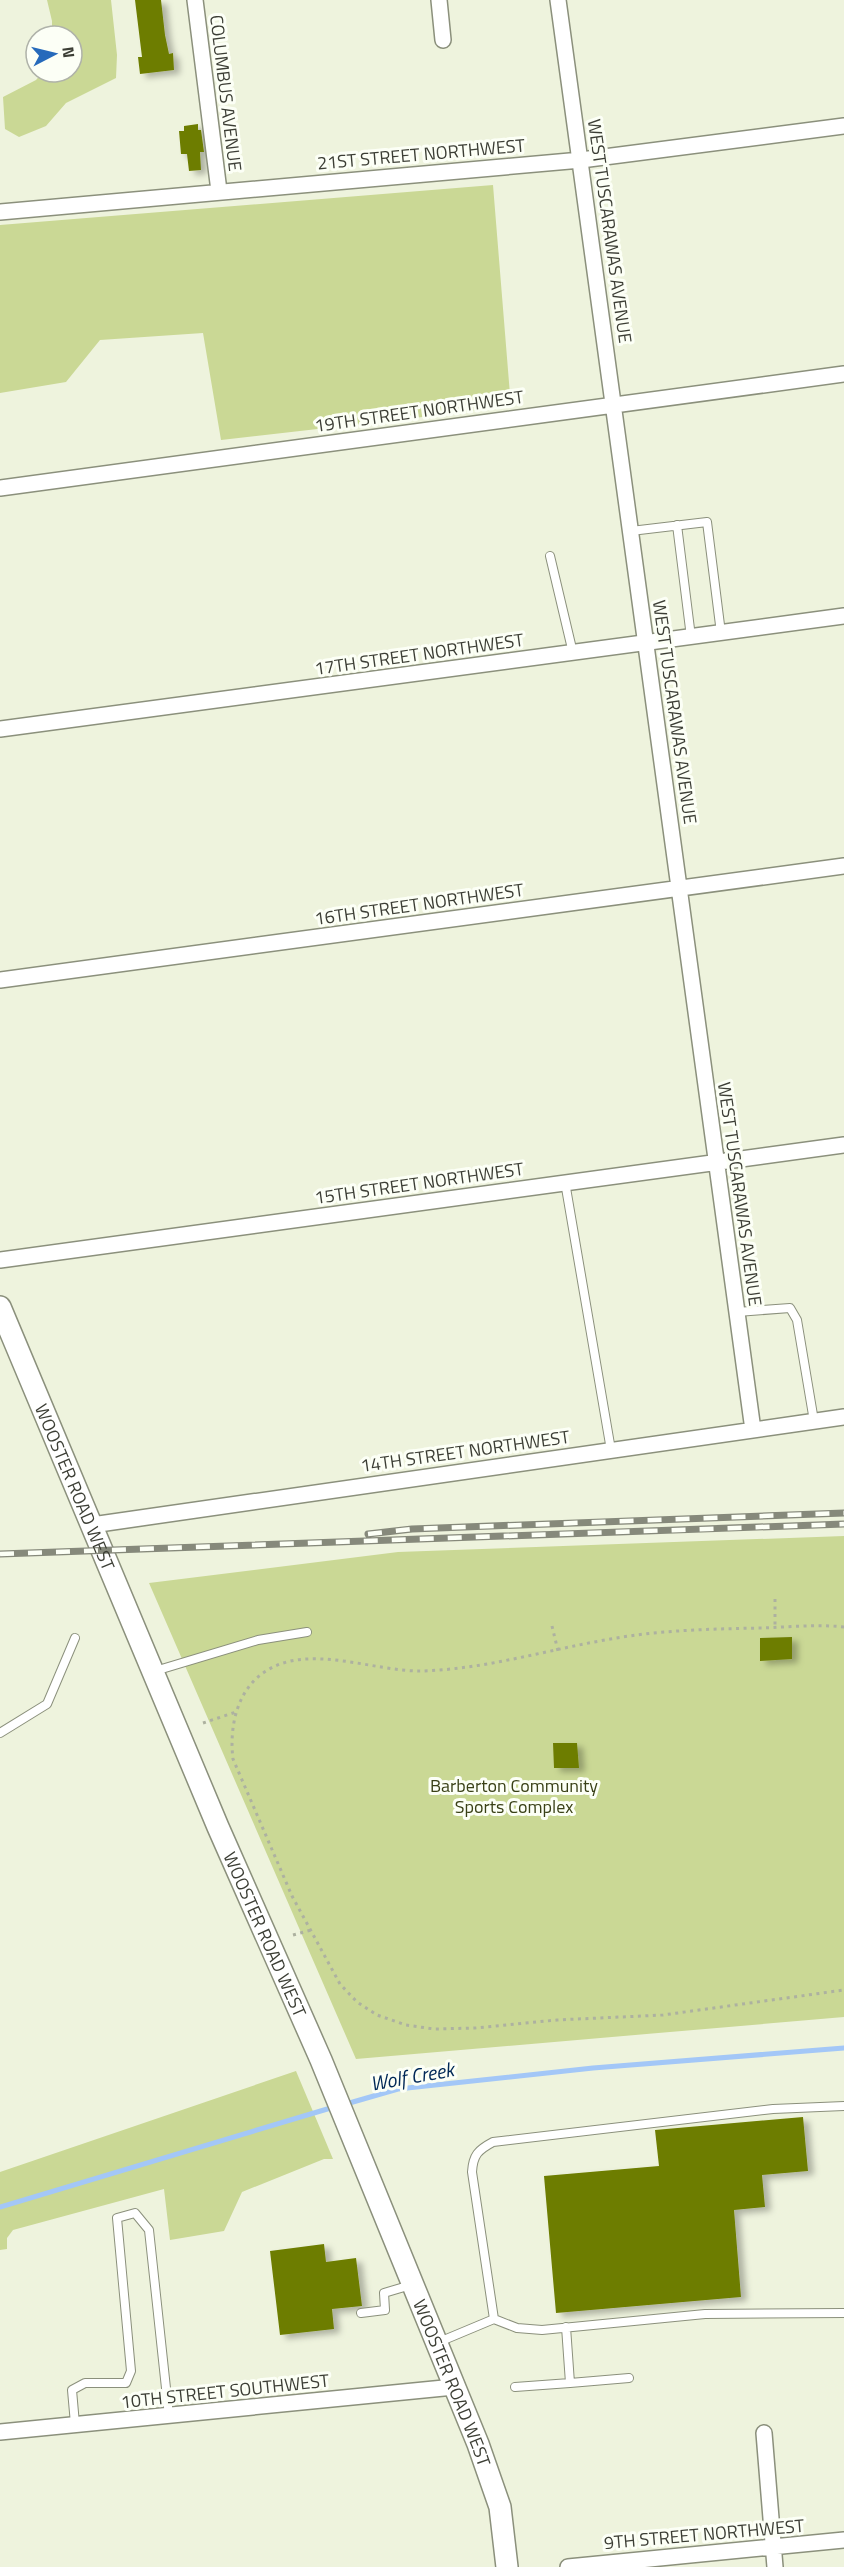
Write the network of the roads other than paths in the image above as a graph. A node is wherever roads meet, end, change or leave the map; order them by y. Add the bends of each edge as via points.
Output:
1 (195, 0) edge
2 (439, 0) edge
3 (558, 0) edge
4 (443, 40) dead end
5 (844, 126) edge
6 (580, 160) junction
7 (219, 191) junction
8 (0, 213) edge
9 (844, 374) edge
10 (614, 404) junction
11 (0, 488) edge
12 (676, 525) junction
13 (631, 531) junction
14 (550, 556) dead end
15 (844, 616) edge
16 (721, 633) junction
17 (691, 637) junction
18 (646, 643) junction
19 (573, 653) junction
20 (0, 729) edge
21 (844, 866) edge
22 (679, 887) junction
23 (0, 980) edge
24 (844, 1146) edge
25 (716, 1162) junction
26 (565, 1182) junction
27 (0, 1260) edge
28 (0, 1307) edge
29 (737, 1312) junction
30 (844, 1417) edge
31 (814, 1421) junction
32 (753, 1430) junction
33 (611, 1450) junction
34 (92, 1525) junction
35 (307, 1632) dead end
36 (75, 1638) dead end
37 (153, 1672) junction
38 (0, 1733) edge
39 (844, 2106) edge
40 (411, 2285) junction
41 (361, 2313) dead end
42 (844, 2313) edge
43 (494, 2319) junction
44 (566, 2327) junction
45 (435, 2344) junction
46 (629, 2378) dead end
47 (570, 2383) junction
48 (454, 2387) junction
49 (515, 2387) dead end
50 (169, 2416) junction
51 (75, 2424) junction
52 (0, 2432) edge
53 (765, 2433) dead end
54 (844, 2540) edge
55 (773, 2547) junction
56 (507, 2567) edge
57 (568, 2567) edge
58 (775, 2567) edge

1 - 7 street, COLUMBUS AVENUE
2 - 4 street
3 - 6 street, WEST TUSCARAWAS AVENUE
5 - 6 street, 21ST STREET NORTHWEST
6 - 7 street, 21ST STREET NORTHWEST
6 - 10 street, WEST TUSCARAWAS AVENUE
7 - 8 street, 21ST STREET NORTHWEST
9 - 10 street, 19TH STREET NORTHWEST
10 - 11 street, 19TH STREET NORTHWEST
10 - 13 street, WEST TUSCARAWAS AVENUE
12 - 13 lane
12 - 16 lane via 706,522
12 - 17 lane
13 - 18 street, WEST TUSCARAWAS AVENUE
14 - 19 lane
15 - 16 street, 17TH STREET NORTHWEST
16 - 17 street, 17TH STREET NORTHWEST
17 - 18 street, 17TH STREET NORTHWEST
18 - 19 street, 17TH STREET NORTHWEST
18 - 22 street, WEST TUSCARAWAS AVENUE
19 - 20 street, 17TH STREET NORTHWEST
21 - 22 street, 16TH STREET NORTHWEST
22 - 23 street, 16TH STREET NORTHWEST
22 - 25 street, WEST TUSCARAWAS AVENUE
24 - 25 street, 15TH STREET NORTHWEST
25 - 26 street, 15TH STREET NORTHWEST
25 - 29 street, WEST TUSCARAWAS AVENUE
26 - 27 street, 15TH STREET NORTHWEST
26 - 33 lane
28 - 34 main road, WOOSTER ROAD WEST
29 - 31 lane via 790,1308 797,1320
29 - 32 street, WEST TUSCARAWAS AVENUE
30 - 31 street, 14TH STREET NORTHWEST
31 - 32 street, 14TH STREET NORTHWEST
32 - 33 street, 14TH STREET NORTHWEST
33 - 34 street, 14TH STREET NORTHWEST
34 - 37 main road, WOOSTER ROAD WEST
35 - 37 lane via 258,1640
36 - 38 lane via 47,1704
37 - 40 main road, WOOSTER ROAD WEST via 321,2060
39 - 43 lane via 773,2109 493,2142 480,2149 473,2158 472,2172
40 - 41 lane via 384,2293 385,2310
40 - 45 main road, WOOSTER ROAD WEST
42 - 44 lane via 705,2314
43 - 44 lane via 518,2328
43 - 45 lane
44 - 47 lane
45 - 48 main road, WOOSTER ROAD WEST
46 - 47 lane
47 - 49 lane
48 - 50 street, 10TH STREET SOUTHWEST
48 - 56 main road, WOOSTER ROAD WEST via 495,2491
50 - 51 street, 10TH STREET SOUTHWEST
50 - 51 lane via 148,2230 135,2213 117,2218 131,2372 126,2383 85,2383 72,2390
51 - 52 street, 10TH STREET SOUTHWEST
53 - 55 street
54 - 55 street, 9TH STREET NORTHWEST
55 - 57 street, 9TH STREET NORTHWEST
55 - 58 street

